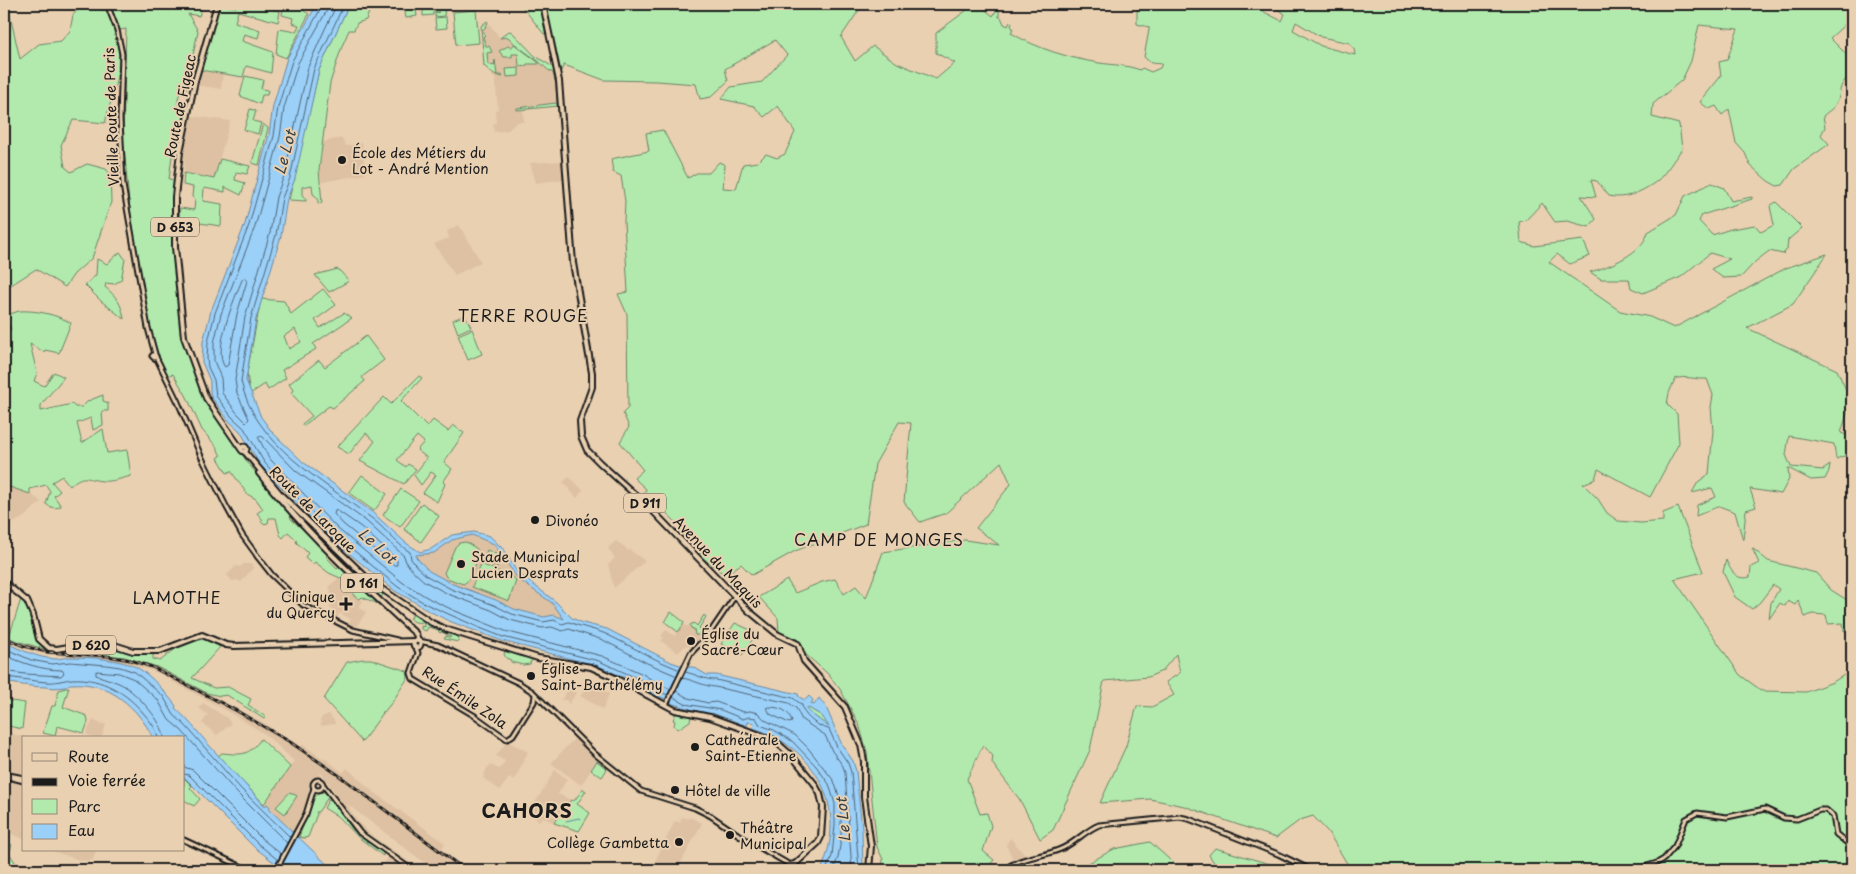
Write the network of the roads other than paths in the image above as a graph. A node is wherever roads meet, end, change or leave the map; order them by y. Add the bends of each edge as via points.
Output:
1 (107, 4) edge
2 (217, 4) edge
3 (543, 4) edge
4 (243, 450) junction
5 (4, 582) edge
6 (735, 596) junction
7 (360, 633) junction
8 (400, 642) junction
9 (369, 643) junction
10 (416, 643) junction
11 (535, 694) junction
12 (534, 702) junction
13 (544, 703) junction
14 (667, 704) junction
15 (4, 775) edge
16 (22, 780) edge
17 (314, 788) junction
18 (321, 789) junction
19 (312, 795) junction
20 (185, 840) edge
21 (1852, 847) edge
22 (794, 868) edge
23 (249, 870) edge
24 (276, 870) edge
25 (412, 870) edge
26 (869, 870) edge
27 (1004, 870) edge
28 (1310, 870) edge
29 (1634, 870) edge

1 - 7 street, Vieille Route de Paris via 118,30 121,48 121,171 154,356 181,407 200,456 235,522 258,557 299,602
2 - 4 main road, Route de Figeac / D 653 via 181,142 175,198 175,239 184,337 206,398
3 - 6 main road, Avenue du Maquis / D 911 via 557,73 572,252 593,382 580,421 581,436 587,450 651,509
4 - 10 main road, D 161 via 294,515 416,634
4 - 14 main road, Route de Laroque / D 653 via 289,503 346,558 383,591 432,623 538,658 591,667
5 - 9 main road, D 620 via 26,601 39,639 49,648 111,644 139,652 166,649 202,635 234,646
6 - 14 street via 693,651
6 - 26 main road, Avenue du Maquis / D 911 via 777,634 796,642 804,661 845,707 864,761 864,797 871,853
7 - 8 street
7 - 9 street
8 - 9 main road, D 620
8 - 10 main road, D 620
10 - 11 street, D 620 via 438,646 500,673
10 - 12 street, Rue Émile Zola via 418,653 411,674 415,681 507,739
11 - 12 street
11 - 13 street, D 620
12 - 13 street
13 - 22 street, D 620 via 595,754 641,791 712,816
14 - 22 main road, D 653 via 678,712 712,718 772,739 792,756 817,787 823,807 821,837
15 - 16 street
17 - 18 street
17 - 18 street via 318,780 322,782
17 - 19 street
18 - 19 street
18 - 25 street via 327,792 360,833
19 - 24 street via 299,830
20 - 23 street
21 - 29 street via 1836,834 1833,816 1826,810 1797,818 1784,818 1765,809 1727,817 1697,813 1686,819 1675,846 1664,859
27 - 28 street via 1019,860 1064,847 1100,825 1180,817 1293,860

